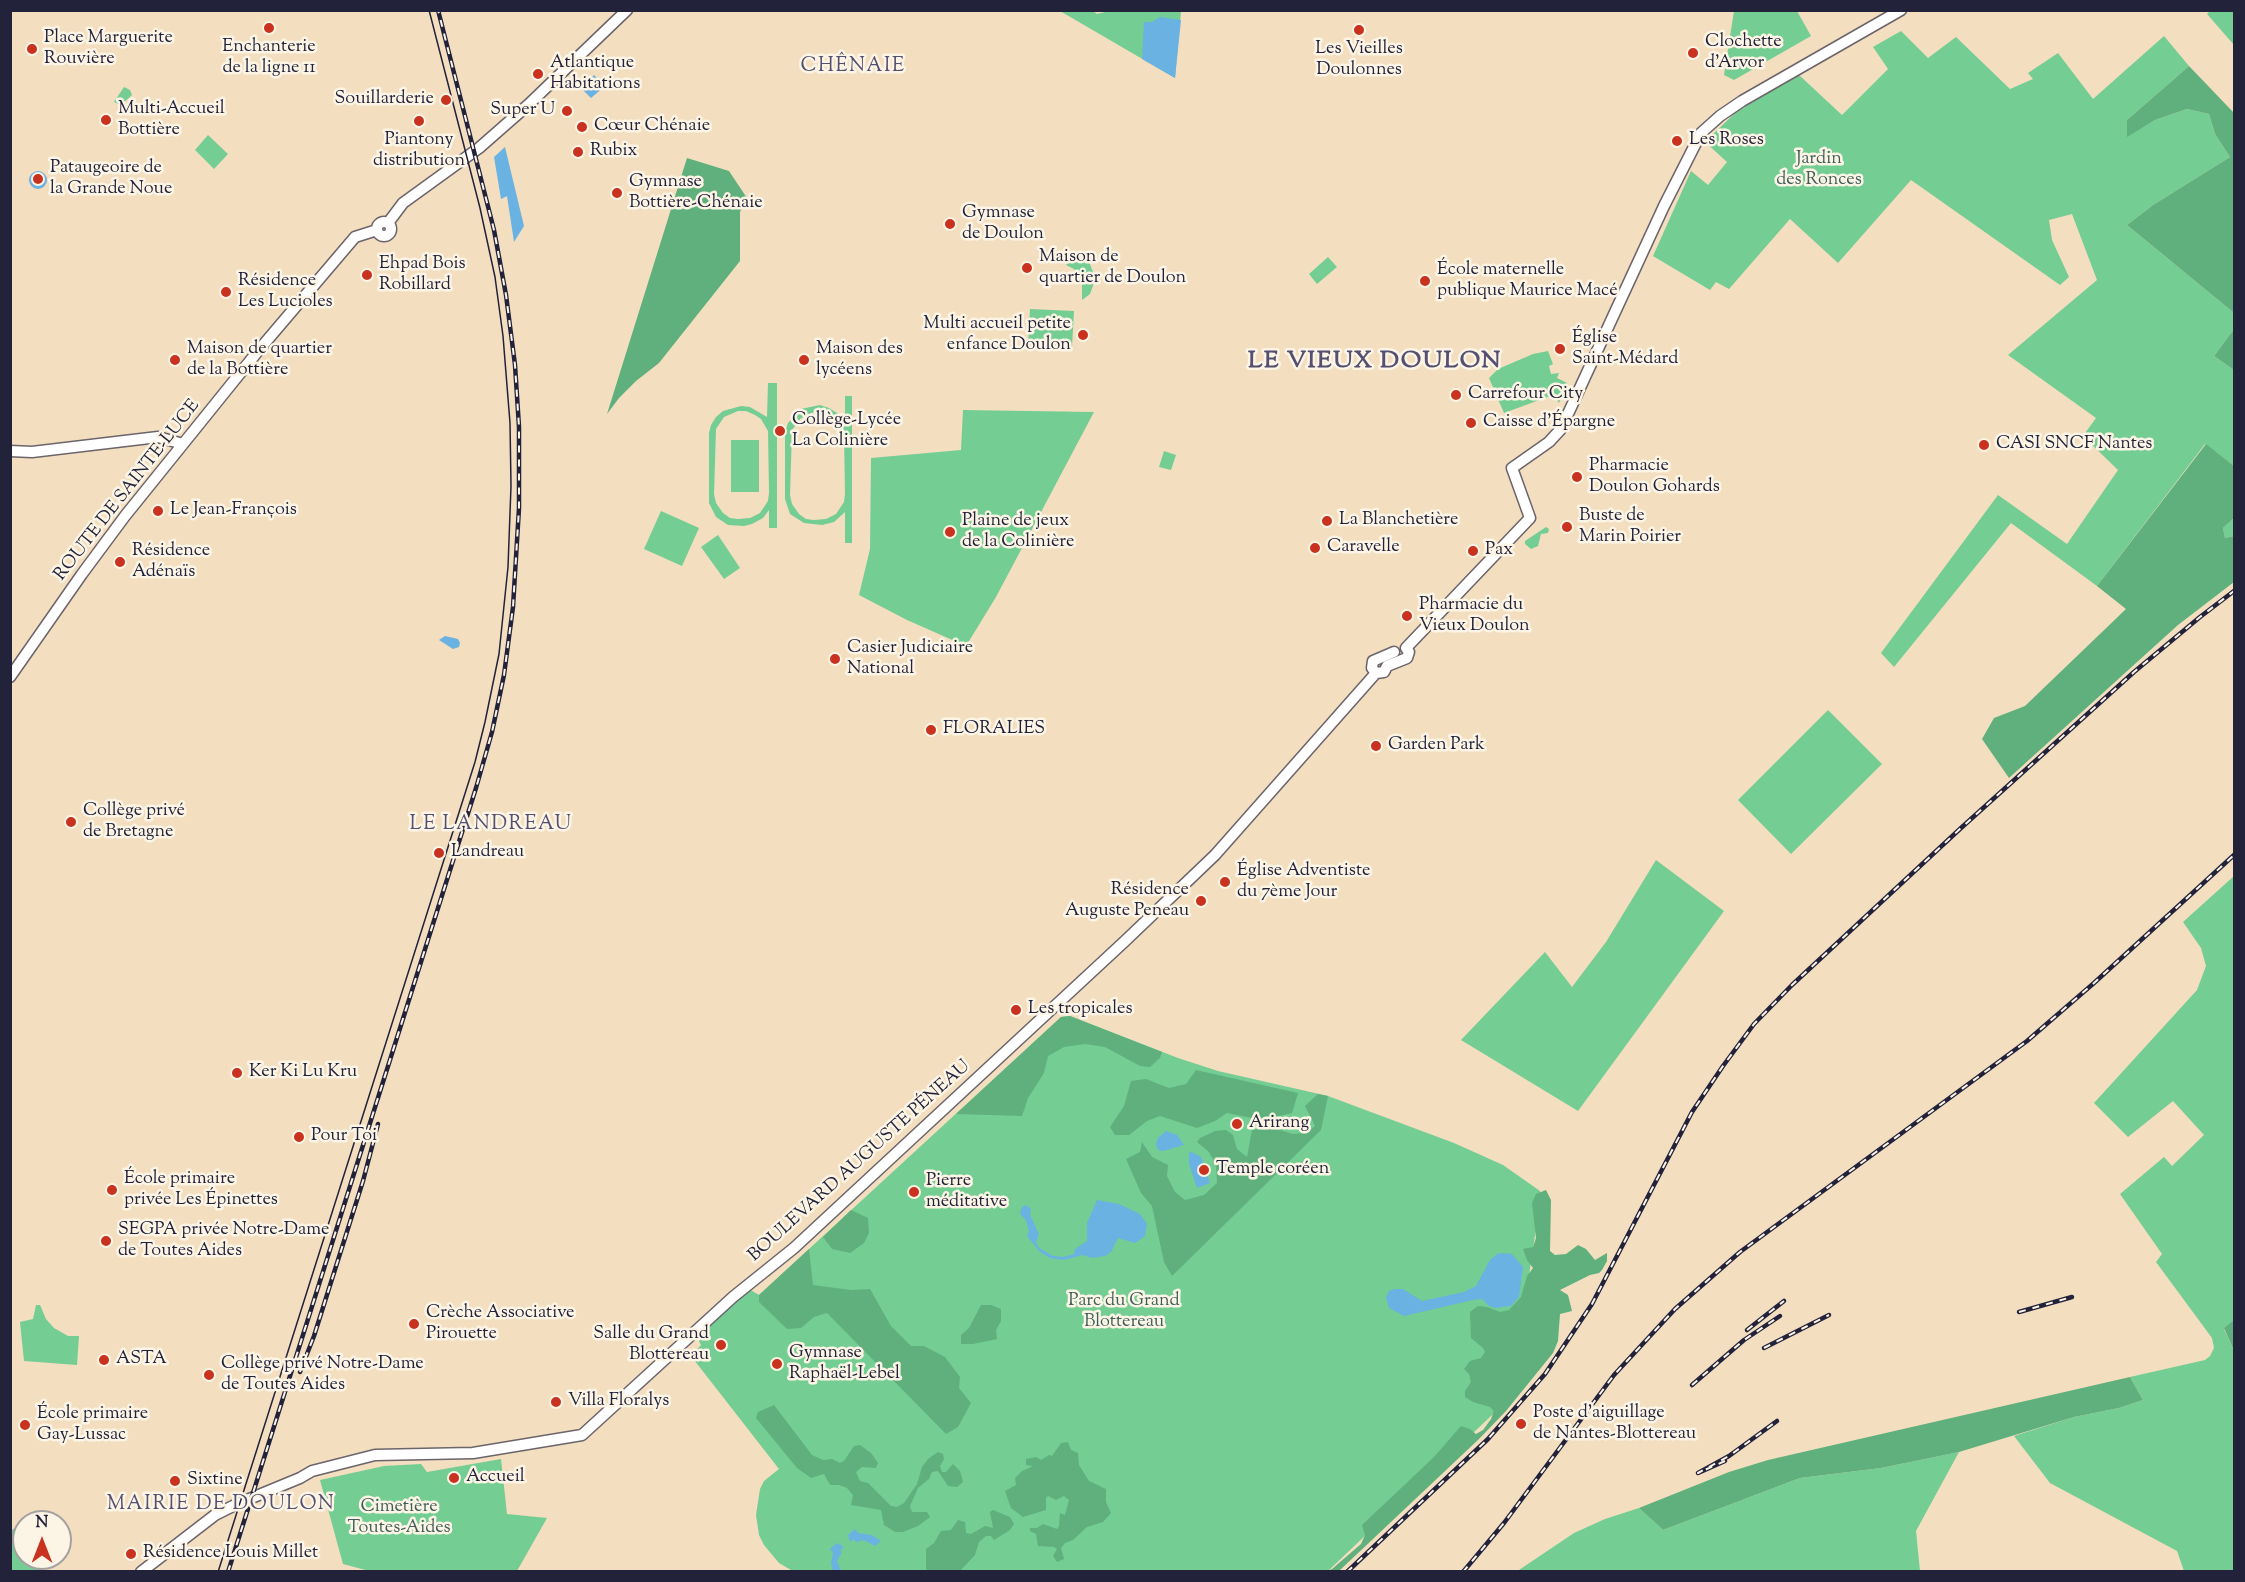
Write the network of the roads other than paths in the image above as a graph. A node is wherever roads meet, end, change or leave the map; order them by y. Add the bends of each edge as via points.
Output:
1 (627, 10) edge
2 (1901, 10) edge
3 (183, 444) junction
4 (10, 451) edge
5 (10, 677) edge
6 (141, 1572) edge

1 - 3 street, ROUTE DE SAINTE-LUCE via 502,129 403,204 387,223 355,237
2 - 6 street, BOULEVARD AUGUSTE PÉNEAU via 1742,101 1701,133 1561,429 1512,468 1530,518 1406,648 1399,646 1397,656 1384,662 1374,660 1372,668 1376,673 1215,855 794,1248 739,1292 582,1434 473,1453 375,1455 312,1471 233,1506 199,1526
3 - 4 street via 150,437 32,452
3 - 5 street, ROUTE DE SAINTE-LUCE via 82,574

